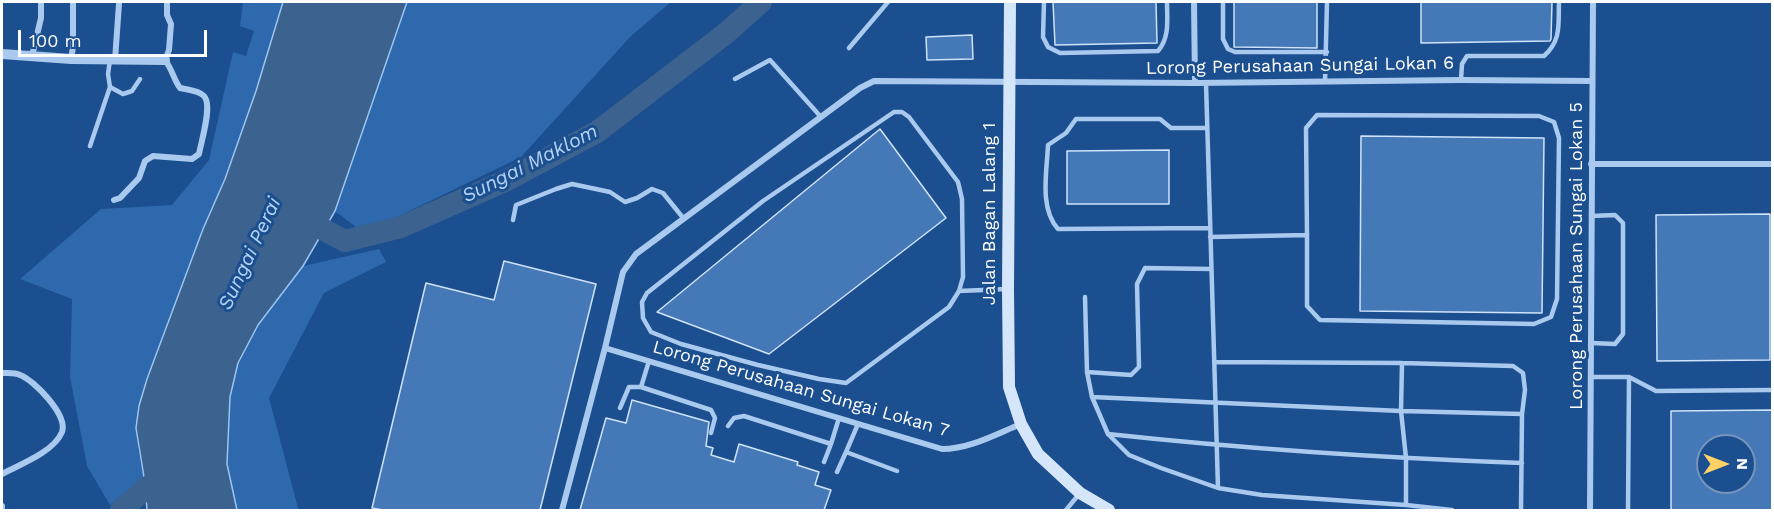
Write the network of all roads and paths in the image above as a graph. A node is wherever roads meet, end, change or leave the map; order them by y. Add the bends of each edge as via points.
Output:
1 (41, 2) edge
2 (73, 2) edge
3 (167, 2) edge
4 (888, 2) edge
5 (1010, 2) edge
6 (1044, 2) edge
7 (1167, 2) edge
8 (1194, 2) edge
9 (1224, 2) edge
10 (1327, 2) edge
11 (1559, 2) edge
12 (1593, 2) edge
13 (119, 4) dead end
14 (849, 48) dead end
15 (1327, 52) junction
16 (2, 54) edge
17 (32, 56) junction
18 (71, 58) junction
19 (113, 60) junction
20 (165, 60) junction
21 (140, 79) dead end
22 (735, 79) dead end
23 (1461, 80) junction
24 (1592, 81) junction
25 (1325, 82) junction
26 (1008, 83) junction
27 (1195, 83) junction
28 (1206, 83) junction
29 (110, 87) junction
30 (821, 117) junction
31 (1207, 128) junction
32 (90, 146) dead end
33 (1591, 164) junction
34 (1773, 164) edge
35 (114, 200) dead end
36 (1591, 216) junction
37 (684, 219) junction
38 (513, 220) dead end
39 (1210, 228) junction
40 (1307, 235) junction
41 (1210, 237) junction
42 (1211, 269) junction
43 (1008, 289) junction
44 (959, 291) junction
45 (1085, 297) dead end
46 (1591, 343) junction
47 (605, 348) junction
48 (649, 361) junction
49 (1214, 362) junction
50 (1402, 363) junction
51 (1087, 372) junction
52 (2, 373) edge
53 (1629, 376) junction
54 (1591, 377) junction
55 (640, 387) junction
56 (1773, 390) edge
57 (1092, 397) junction
58 (1215, 402) junction
59 (620, 408) dead end
60 (1401, 411) junction
61 (1522, 414) junction
62 (839, 418) junction
63 (858, 424) junction
64 (1021, 424) junction
65 (728, 426) dead end
66 (711, 433) dead end
67 (1108, 434) junction
68 (831, 444) junction
69 (1217, 446) junction
70 (846, 452) junction
71 (1406, 458) junction
72 (825, 462) dead end
73 (1522, 463) junction
74 (897, 471) dead end
75 (837, 472) dead end
76 (2, 474) edge
77 (1218, 488) junction
78 (1080, 493) junction
79 (1406, 505) junction
80 (562, 510) edge
81 (1065, 510) edge
82 (1108, 510) edge
83 (1452, 510) edge
84 (1521, 510) edge
85 (1590, 510) edge
86 (1629, 510) edge

1 - 17 street
2 - 18 street
3 - 20 street via 171,24
4 - 14 lane
5 - 26 main road, Jalan Bagan Lalang 1
6 - 7 lane via 1043,37 1048,47 1060,53 1158,51 1167,36
8 - 27 street
9 - 15 lane via 1223,39 1228,49
10 - 15 lane
11 - 23 lane via 1558,35 1554,48 1544,56 1467,56
12 - 24 street, Lorong Perusahaan Sungai Lokan 5
13 - 19 street
15 - 25 lane
16 - 17 street
17 - 18 street
18 - 19 street
19 - 20 street
19 - 29 lane via 108,74
20 - 35 street via 180,88 196,91 208,101 199,154 192,159 153,156 146,161 139,178
21 - 29 lane via 132,91 123,94
22 - 30 lane via 770,60
23 - 24 street, Lorong Perusahaan Sungai Lokan 6
23 - 25 street, Lorong Perusahaan Sungai Lokan 6
24 - 33 street, Lorong Perusahaan Sungai Lokan 5
25 - 28 street, Lorong Perusahaan Sungai Lokan 6
26 - 27 street, Lorong Perusahaan Sungai Lokan 6
26 - 30 street, Lorong Perusahaan Sungai Lokan 6 via 874,81
26 - 43 main road, Jalan Bagan Lalang 1
27 - 28 street, Lorong Perusahaan Sungai Lokan 6
28 - 31 lane
29 - 32 lane
30 - 37 street, Lorong Perusahaan Sungai Lokan 6
31 - 39 lane
31 - 39 lane via 1171,128 1160,119 1076,120 1066,134 1048,145 1046,201 1050,220 1058,229
33 - 34 street
33 - 36 street, Lorong Perusahaan Sungai Lokan 5
36 - 46 street, Lorong Perusahaan Sungai Lokan 5
36 - 46 lane via 1615,215 1623,223 1623,334 1615,344
37 - 38 lane via 663,193 652,189 625,202 610,192 572,184 516,205
37 - 47 street, Lorong Perusahaan Sungai Lokan 6 via 636,254 623,272
39 - 41 lane
40 - 40 lane via 1307,306 1320,320 1534,324 1551,317 1558,288 1559,138 1554,122 1539,116 1317,115 1306,128
40 - 41 lane
41 - 42 lane
42 - 49 lane
42 - 51 lane via 1145,268 1137,284 1139,367 1131,375
43 - 44 lane
43 - 64 main road, Jalan Bagan Lalang 1 via 1010,387
44 - 44 lane via 949,307 846,383 681,344 651,332 643,318 642,302 647,293 763,201 894,112 909,117 958,182 963,219 963,277
45 - 51 lane
46 - 54 street, Lorong Perusahaan Sungai Lokan 5
47 - 48 street, Lorong Perusahaan Sungai Lokan 7
47 - 80 street, Lorong Perusahaan Sungai Lokan 6
48 - 55 lane
48 - 62 street, Lorong Perusahaan Sungai Lokan 7
49 - 50 lane
49 - 58 lane
50 - 60 lane
50 - 61 lane via 1513,366 1523,373
51 - 57 lane
52 - 76 street via 19,374 30,380 63,422 55,442
53 - 54 lane
53 - 56 lane via 1656,391
53 - 86 lane
54 - 85 street, Lorong Perusahaan Sungai Lokan 5
55 - 59 lane via 629,387
55 - 66 lane via 711,410 715,418
57 - 58 lane
57 - 67 lane
58 - 60 lane
58 - 69 lane
60 - 61 lane
60 - 71 lane
61 - 73 lane
62 - 63 street, Lorong Perusahaan Sungai Lokan 7
62 - 68 lane
63 - 64 street, Lorong Perusahaan Sungai Lokan 7 via 956,449
63 - 70 lane
64 - 78 main road, Jalan Bagan Lalang 1 via 1038,454
65 - 68 lane via 734,418 744,416
67 - 69 lane
67 - 77 lane via 1129,455
68 - 72 lane
69 - 71 lane
69 - 77 lane
70 - 74 lane
70 - 75 lane
71 - 73 lane
71 - 79 lane
73 - 84 lane
77 - 79 lane via 1262,495
78 - 81 lane
78 - 82 main road, Jalan Bagan Lalang 1
79 - 83 lane

